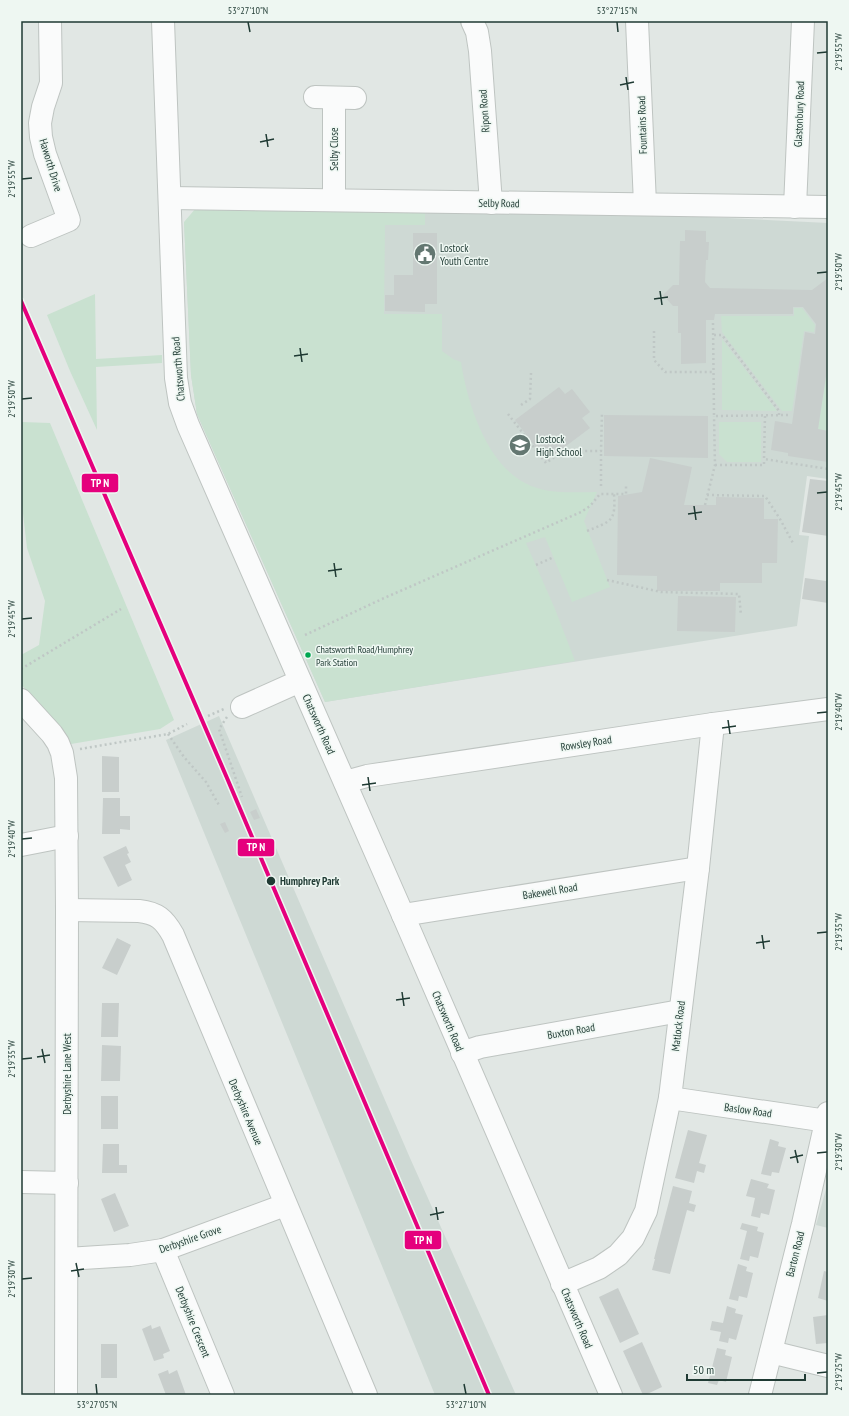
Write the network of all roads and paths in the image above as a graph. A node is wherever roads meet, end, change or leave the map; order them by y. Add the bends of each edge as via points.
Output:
1 (50, 21) edge
2 (163, 21) edge
3 (472, 21) edge
4 (637, 21) edge
5 (803, 21) edge
6 (356, 98) dead end
7 (170, 198) junction
8 (334, 200) junction
9 (492, 203) junction
10 (645, 204) junction
11 (795, 207) junction
12 (828, 207) edge
13 (31, 236) dead end
14 (713, 323) dead end
15 (654, 331) dead end
16 (714, 335) junction
17 (714, 372) junction
18 (531, 373) dead end
19 (521, 405) dead end
20 (602, 413) dead end
21 (508, 414) dead end
22 (790, 415) dead end
23 (714, 416) junction
24 (764, 416) junction
25 (779, 416) junction
26 (601, 451) junction
27 (764, 459) junction
28 (715, 465) junction
29 (828, 469) edge
30 (626, 485) dead end
31 (601, 486) dead end
32 (614, 494) junction
33 (707, 495) junction
34 (705, 505) dead end
35 (587, 530) dead end
36 (794, 545) dead end
37 (554, 557) dead end
38 (536, 564) dead end
39 (607, 580) dead end
40 (121, 609) dead end
41 (741, 615) dead end
42 (305, 635) dead end
43 (21, 669) edge
44 (300, 681) junction
45 (21, 700) edge
46 (234, 709) junction
47 (828, 710) edge
48 (208, 716) dead end
49 (187, 724) dead end
50 (713, 724) junction
51 (168, 734) junction
52 (62, 753) junction
53 (345, 782) junction
54 (242, 797) dead end
55 (220, 807) dead end
56 (67, 836) junction
57 (21, 845) edge
58 (698, 868) junction
59 (67, 910) junction
60 (403, 915) junction
61 (680, 1011) junction
62 (462, 1053) junction
63 (670, 1098) junction
64 (827, 1117) edge
65 (21, 1182) edge
66 (67, 1183) junction
67 (285, 1205) junction
68 (163, 1250) junction
69 (67, 1259) junction
70 (562, 1284) junction
71 (771, 1352) junction
72 (828, 1366) edge
73 (66, 1395) edge
74 (222, 1395) edge
75 (366, 1395) edge
76 (610, 1395) edge
77 (760, 1395) edge

1 - 13 street, Haworth Drive via 51,83 40,123 41,137 69,220
2 - 7 street, Chatsworth Road
3 - 9 street, Ripon Road via 480,50
4 - 10 street, Fountains Road
5 - 11 street, Glastonbury Road
6 - 8 street, Selby Close via 324,97
7 - 8 street, Selby Road
7 - 44 street, Chatsworth Road via 176,378 180,403
8 - 9 street, Selby Road
9 - 10 street, Selby Road
10 - 11 street, Selby Road
11 - 12 street, Selby Road
14 - 16 path
15 - 17 path via 654,360 665,372
16 - 17 path
16 - 25 path via 722,335 779,411
17 - 23 path
18 - 19 path via 530,399
20 - 26 path
21 - 26 path via 546,463 563,451
22 - 25 path
23 - 24 path
23 - 28 path
24 - 25 path
24 - 27 path
26 - 31 path
27 - 28 path via 764,465
27 - 29 path
28 - 33 path
30 - 32 path via 626,494
32 - 35 path via 612,519
32 - 42 path via 600,494 581,512
33 - 34 path
33 - 36 path via 765,496
37 - 38 path
39 - 41 path via 661,592 739,594
40 - 43 path
44 - 46 street
44 - 53 street, Chatsworth Road
45 - 52 street, Derbyshire Lane West via 52,734
46 - 48 path
46 - 54 path via 219,729
47 - 50 street, Rowsley Road
49 - 51 path
50 - 53 street, Rowsley Road via 366,776
50 - 58 street, Matlock Road
51 - 52 path
51 - 55 path via 206,782
52 - 56 street, Derbyshire Lane West via 66,778
53 - 60 street, Chatsworth Road
56 - 57 street
56 - 59 street, Derbyshire Lane West
58 - 60 street, Bakewell Road
58 - 61 street, Matlock Road
59 - 66 street, Derbyshire Lane West
59 - 67 street, Derbyshire Avenue via 150,912 167,925
60 - 62 street, Chatsworth Road
61 - 62 street, Buxton Road via 480,1047
61 - 63 street, Matlock Road
62 - 70 street, Chatsworth Road
63 - 64 street, Baslow Road
63 - 70 street, Matlock Road via 646,1211 633,1238 618,1255
64 - 71 street, Barton Road
65 - 66 street
66 - 69 street, Derbyshire Lane West
67 - 68 street, Derbyshire Grove
67 - 75 street, Derbyshire Avenue
68 - 69 street, Derbyshire Grove
68 - 74 street, Derbyshire Crescent
69 - 73 street, Derbyshire Lane West
70 - 76 street, Chatsworth Road
71 - 72 street
71 - 77 street, Barton Road

